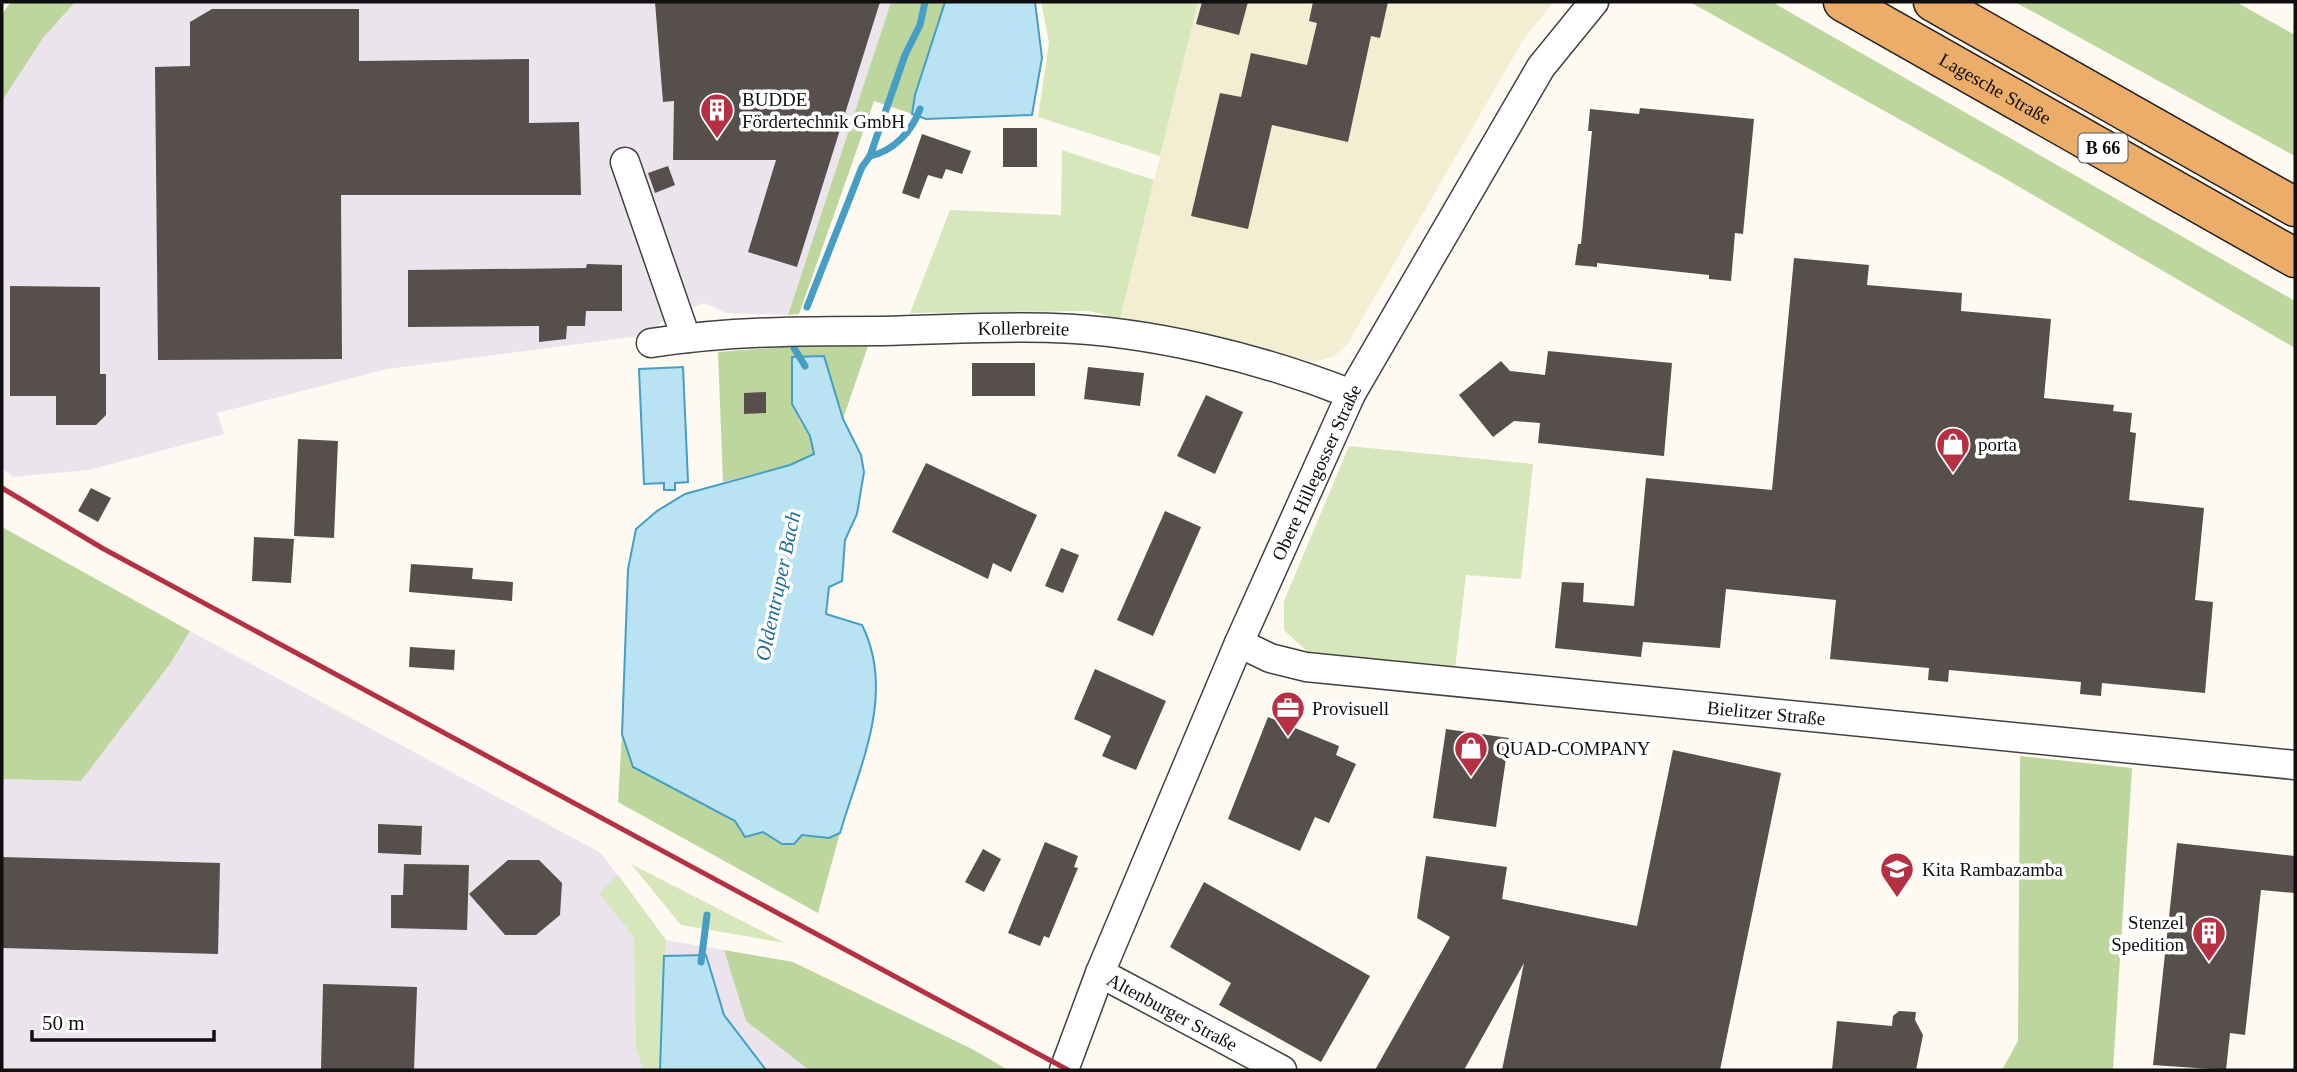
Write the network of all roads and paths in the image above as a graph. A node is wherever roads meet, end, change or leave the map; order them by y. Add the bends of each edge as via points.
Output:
1 (1594, 2) edge
2 (1843, 2) edge
3 (1933, 2) edge
4 (625, 162) dead end
5 (2295, 207) edge
6 (2295, 258) edge
7 (686, 338) junction
8 (651, 343) dead end
9 (1351, 394) junction
10 (1239, 643) junction
11 (2295, 765) edge
12 (1100, 973) junction
13 (1064, 1070) edge
14 (1282, 1070) edge

1 - 9 street, Obere Hillegosser Straße via 1541,66
2 - 6 highway, Lagesche Straße / B 66
3 - 5 highway, B 66
4 - 7 street
7 - 8 street, Kollerbreite
7 - 9 street, Kollerbreite via 763,330 1104,331 1303,375
9 - 10 street, Obere Hillegosser Straße
10 - 11 street, Bielitzer Straße via 1270,658 1306,667
10 - 12 street, Obere Hillegosser Straße
12 - 13 street, Obere Hillegosser Straße
12 - 14 street, Altenburger Straße

